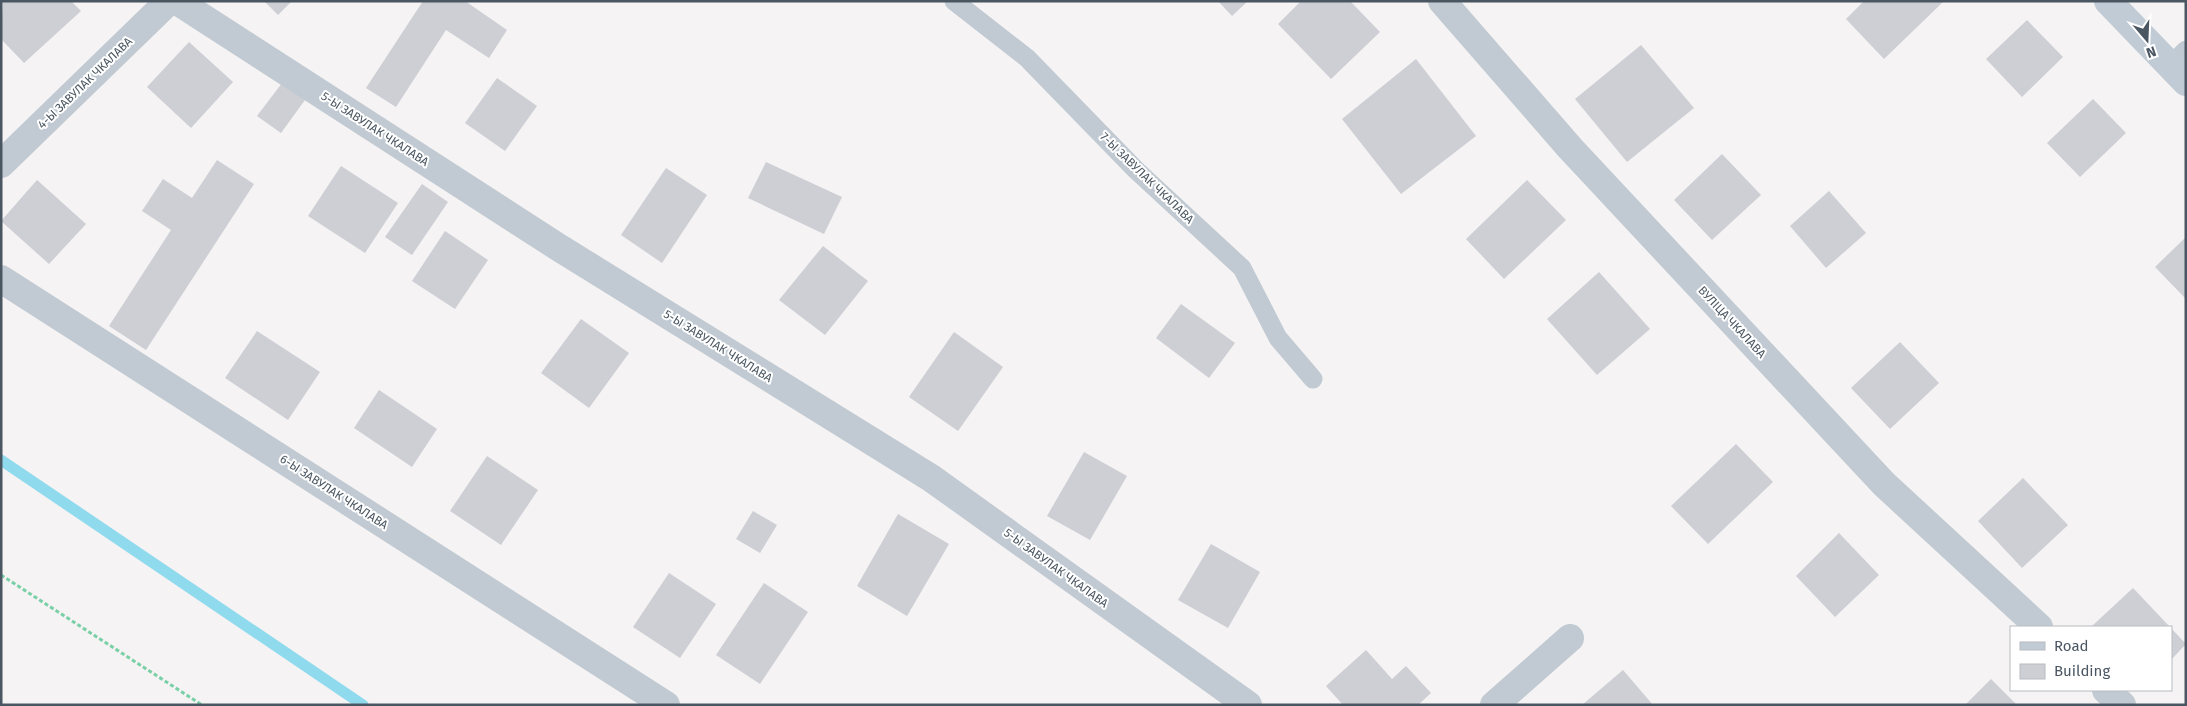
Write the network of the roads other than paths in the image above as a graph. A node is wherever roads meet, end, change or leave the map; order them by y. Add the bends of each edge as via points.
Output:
1 (169, 1) edge
2 (177, 1) edge
3 (954, 1) edge
4 (1442, 1) edge
5 (2108, 1) edge
6 (2180, 66) edge
7 (1, 164) edge
8 (1, 279) edge
9 (1313, 379) dead end
10 (2037, 626) edge
11 (1570, 638) dead end
12 (2107, 691) edge
13 (666, 705) edge
14 (1248, 705) edge
15 (1494, 705) edge
16 (2122, 705) edge

1 - 7 street, 4-Ы ЗАВУЛАК ЧКАЛАВА
2 - 14 street, 5-Ы ЗАВУЛАК ЧКАЛАВА via 558,247 931,478
3 - 9 lane, 7-Ы ЗАВУЛАК ЧКАЛАВА via 1027,58 1136,170 1242,268 1278,338
4 - 10 street, ВУЛІЦА ЧКАЛАВА via 1570,148 1884,484
5 - 6 street
8 - 13 street, 6-Ы ЗАВУЛАК ЧКАЛАВА
11 - 15 street
12 - 16 street

